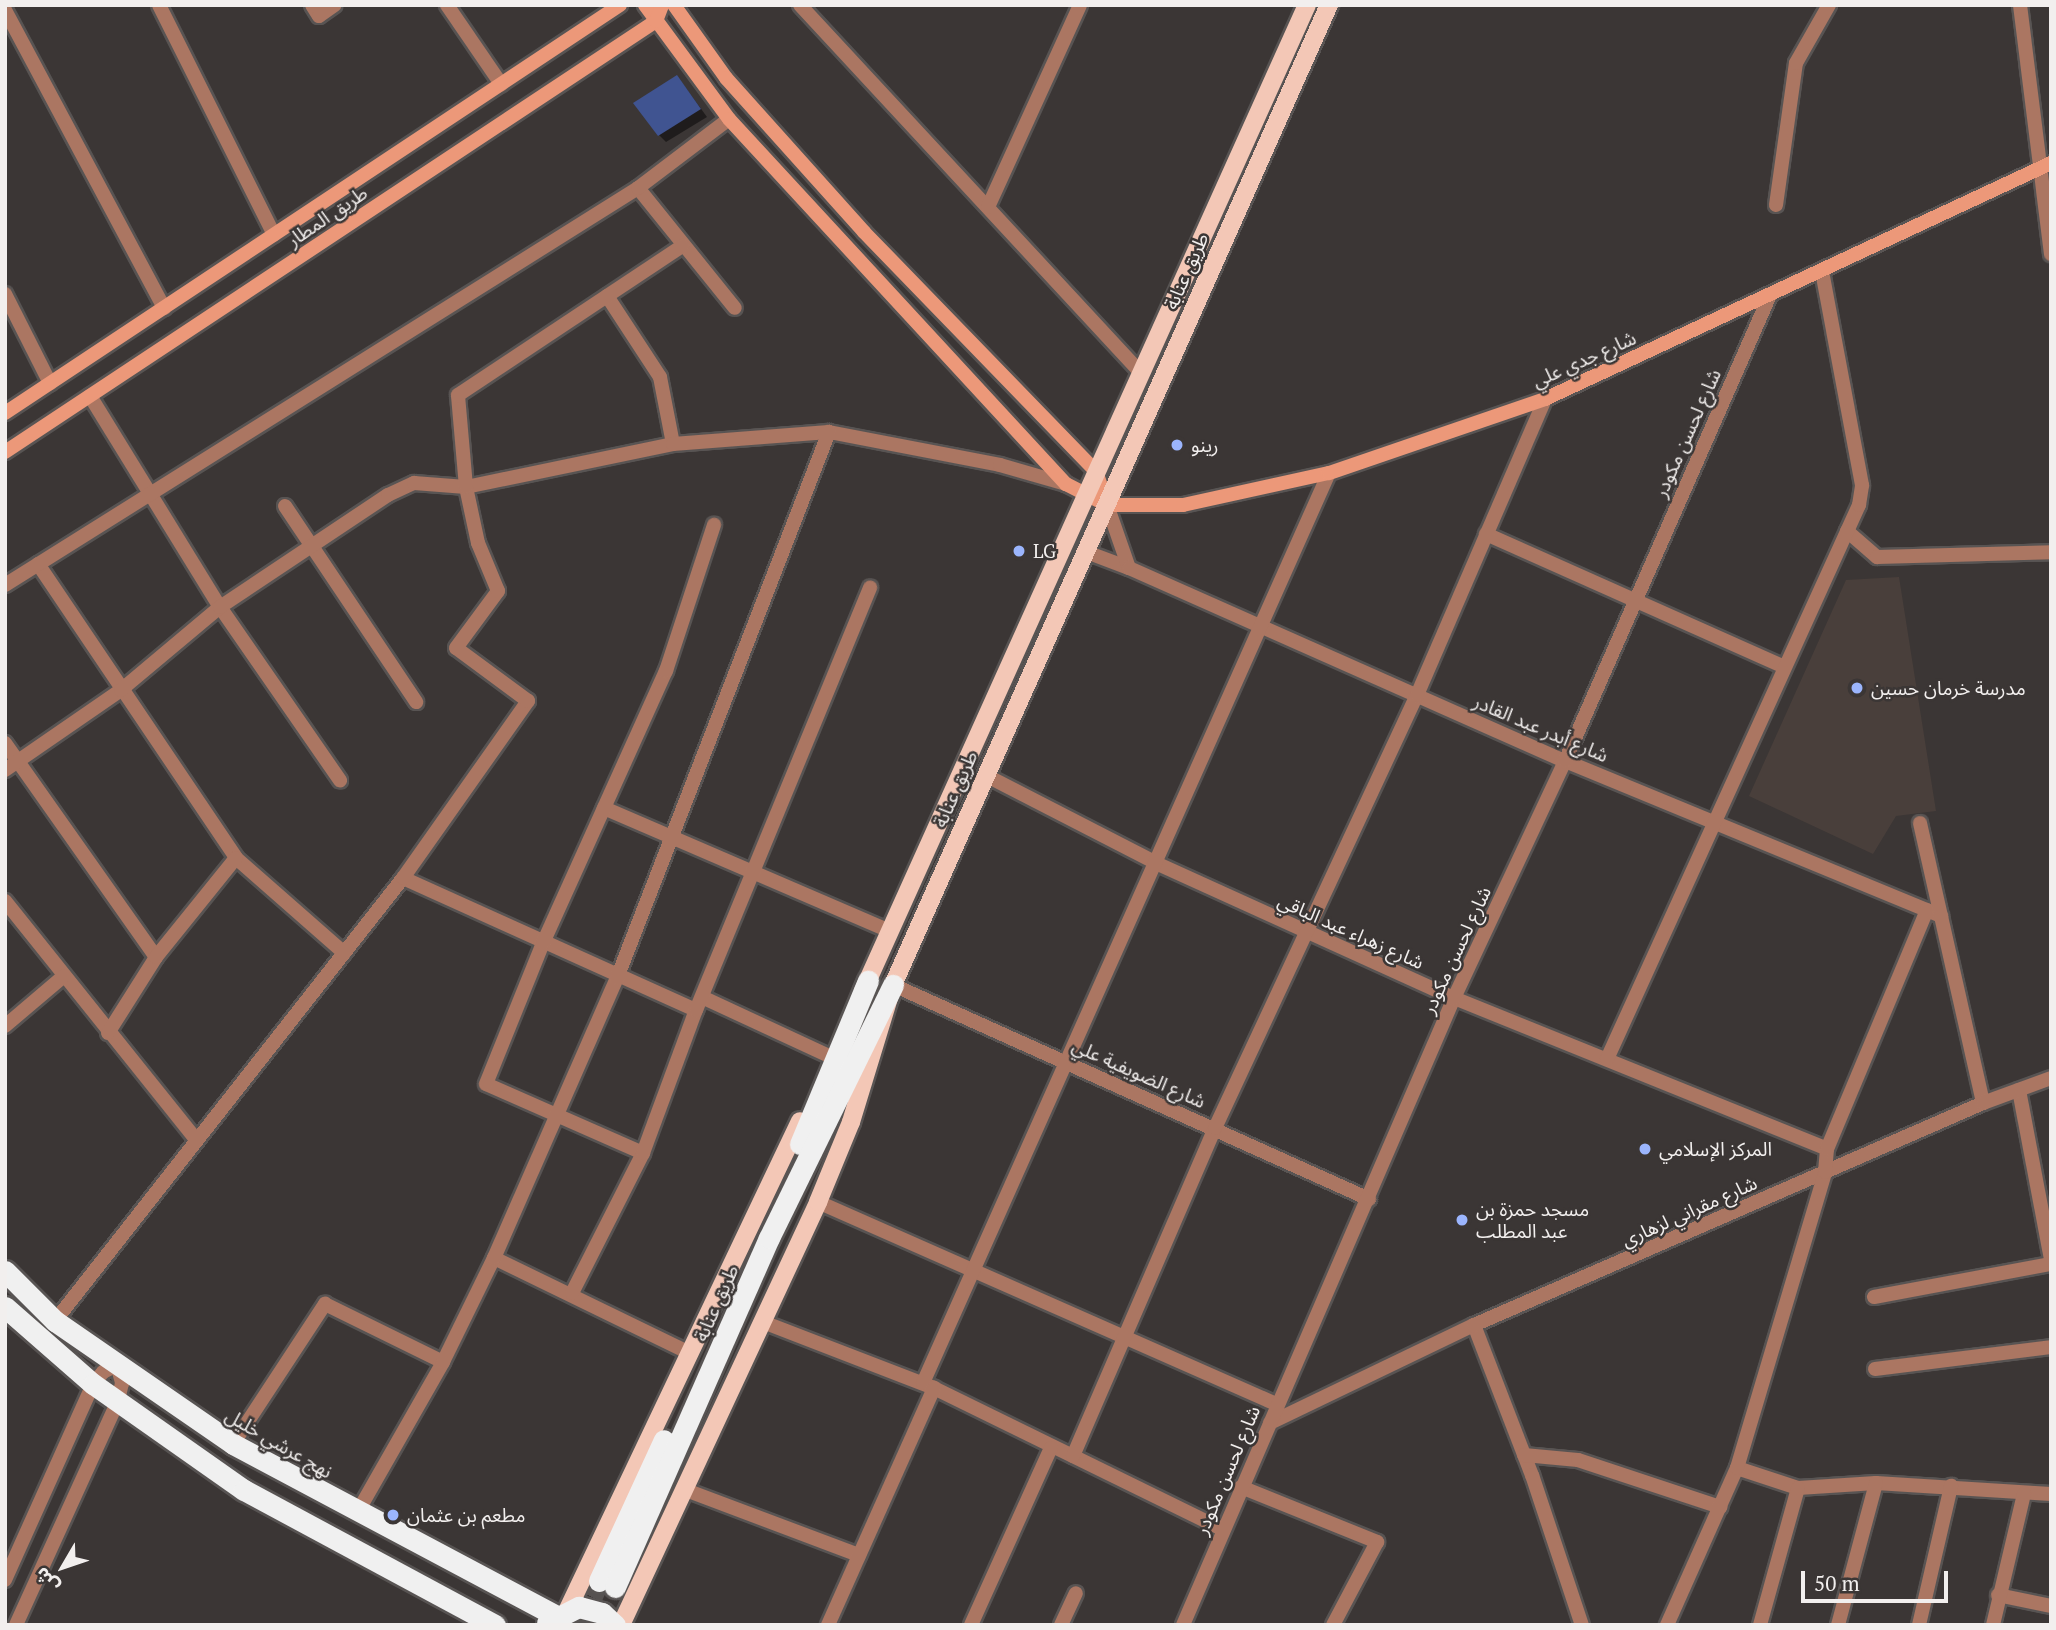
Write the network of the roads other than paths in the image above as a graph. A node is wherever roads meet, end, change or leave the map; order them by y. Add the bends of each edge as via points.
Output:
1 (159, 5) edge
2 (335, 5) edge
3 (447, 5) edge
4 (620, 5) edge
5 (645, 5) edge
6 (662, 5) edge
7 (674, 5) edge
8 (800, 5) edge
9 (1080, 5) edge
10 (1307, 5) edge
11 (1329, 5) edge
12 (1829, 5) edge
13 (2020, 5) edge
14 (5, 10) edge
15 (315, 10) edge
16 (656, 21) junction
17 (501, 84) junction
18 (729, 119) junction
19 (2044, 165) edge
20 (638, 188) junction
21 (1776, 205) dead end
22 (988, 207) junction
23 (274, 235) junction
24 (682, 246) junction
25 (2051, 254) edge
26 (1822, 271) junction
27 (5, 294) edge
28 (1770, 295) junction
29 (607, 296) junction
30 (164, 308) junction
31 (735, 308) dead end
32 (1142, 373) junction
33 (50, 383) junction
34 (90, 396) junction
35 (1545, 399) junction
36 (5, 413) edge
37 (829, 432) junction
38 (673, 444) junction
39 (5, 452) edge
40 (1096, 471) junction
41 (1329, 473) junction
42 (1066, 484) junction
43 (466, 487) junction
44 (149, 491) junction
45 (1085, 495) junction
46 (1107, 505) junction
47 (285, 506) dead end
48 (714, 525) dead end
49 (1847, 531) junction
50 (1486, 534) junction
51 (311, 546) junction
52 (2051, 552) edge
53 (1088, 553) junction
54 (38, 564) junction
55 (1129, 568) junction
56 (5, 586) edge
57 (870, 587) dead end
58 (1635, 600) junction
59 (220, 607) junction
60 (1258, 625) junction
61 (1783, 667) junction
62 (121, 690) junction
63 (1417, 695) junction
64 (416, 702) dead end
65 (5, 743) edge
66 (1565, 761) junction
67 (11, 766) edge
68 (985, 775) junction
69 (340, 780) dead end
70 (604, 808) junction
71 (1716, 822) junction
72 (1920, 823) dead end
73 (674, 838) junction
74 (236, 858) junction
75 (1158, 864) junction
76 (752, 873) junction
77 (403, 878) junction
78 (5, 901) edge
79 (1934, 913) junction
80 (890, 931) junction
81 (1305, 931) junction
82 (543, 943) junction
83 (344, 953) junction
84 (156, 957) junction
85 (64, 976) junction
86 (617, 978) junction
87 (868, 981) junction
88 (893, 985) junction
89 (1454, 998) junction
90 (699, 1003) junction
91 (5, 1026) edge
92 (108, 1033) junction
93 (831, 1057) junction
94 (1607, 1059) junction
95 (1069, 1063) junction
96 (2051, 1078) edge
97 (2019, 1090) junction
98 (1983, 1103) junction
99 (556, 1115) junction
100 (1215, 1128) junction
101 (195, 1138) junction
102 (1826, 1149) junction
103 (643, 1153) junction
104 (1825, 1172) junction
105 (1368, 1199) junction
106 (818, 1202) junction
107 (494, 1258) junction
108 (2051, 1261) edge
109 (5, 1271) edge
110 (977, 1271) junction
111 (572, 1293) junction
112 (1874, 1297) dead end
113 (5, 1307) edge
114 (55, 1321) junction
115 (763, 1322) junction
116 (1474, 1325) junction
117 (1127, 1336) junction
118 (2051, 1347) edge
119 (688, 1352) junction
120 (443, 1362) junction
121 (117, 1365) junction
122 (1875, 1369) dead end
123 (93, 1384) junction
124 (928, 1386) junction
125 (118, 1401) junction
126 (1276, 1404) junction
127 (1270, 1423) junction
128 (233, 1444) junction
129 (1051, 1448) junction
130 (1524, 1455) junction
131 (1073, 1456) junction
132 (1737, 1468) junction
133 (1876, 1483) junction
134 (1951, 1486) junction
135 (1241, 1488) junction
136 (1798, 1488) junction
137 (683, 1489) junction
138 (2024, 1494) junction
139 (2051, 1494) edge
140 (1720, 1507) junction
141 (357, 1513) junction
142 (1222, 1529) junction
143 (859, 1555) junction
144 (5, 1580) edge
145 (1076, 1593) dead end
146 (1998, 1595) junction
147 (2051, 1606) edge
148 (556, 1616) edge
149 (16, 1625) edge
150 (495, 1625) edge
151 (615, 1625) edge
152 (621, 1625) edge
153 (828, 1625) edge
154 (971, 1625) edge
155 (1061, 1625) edge
156 (1183, 1625) edge
157 (1333, 1625) edge
158 (1582, 1625) edge
159 (1667, 1625) edge
160 (1760, 1625) edge
161 (1838, 1625) edge
162 (1919, 1625) edge
163 (1993, 1625) edge

1 - 23 street
2 - 15 street
3 - 17 street
4 - 17 street, طريق المطار
5 - 16 street
6 - 16 street
7 - 40 street via 726,78 820,184
8 - 22 street
9 - 22 street
10 - 32 main road, طريق عنابة
11 - 46 main road, طريق عنابة
12 - 21 street via 1796,63
13 - 19 street
14 - 30 street
16 - 18 street
16 - 34 street, طريق المطار
17 - 23 street, طريق المطار
18 - 20 street
18 - 42 street
19 - 25 street
19 - 26 street, شارع جدي علي
20 - 24 street
20 - 44 street
22 - 32 street
23 - 30 street, طريق المطار
24 - 29 street
24 - 31 street
26 - 28 street, شارع جدي علي
26 - 49 street via 1862,485
27 - 33 street
28 - 35 street, شارع جدي علي
28 - 58 street, شارع لحسن مكودر
29 - 38 street via 660,377
29 - 43 street via 458,395
30 - 33 street, طريق المطار
32 - 40 main road, طريق عنابة
33 - 36 street, طريق المطار
34 - 39 street, طريق المطار
34 - 44 street
35 - 41 street, شارع جدي علي
35 - 50 street
37 - 38 street
37 - 42 street via 1000,465
37 - 73 street
38 - 43 street
40 - 45 main road, طريق عنابة
40 - 46 street
41 - 46 street, شارع جدي علي via 1184,505
41 - 60 street
42 - 45 street
43 - 51 street via 414,483
43 - 77 street via 478,543 498,592 456,648 528,701
44 - 54 street
44 - 59 street
45 - 46 street
45 - 80 main road, طريق عنابة
46 - 53 main road, طريق عنابة
46 - 55 street
47 - 51 street
48 - 70 street via 666,671
49 - 52 street via 1877,557
49 - 61 street
50 - 58 street
50 - 63 street
51 - 59 street
51 - 64 street
53 - 55 street, شارع أبدر عبد القادر
53 - 68 main road, طريق عنابة
54 - 56 street
54 - 62 street
55 - 60 street, شارع أبدر عبد القادر
57 - 76 street
58 - 61 street
58 - 66 street, شارع لحسن مكودر
59 - 62 street
59 - 69 street
60 - 63 street, شارع أبدر عبد القادر
60 - 75 street
61 - 71 street
62 - 67 street
62 - 74 street
63 - 66 street, شارع أبدر عبد القادر
63 - 81 street
65 - 67 street
66 - 71 street, شارع أبدر عبد القادر
66 - 89 street, شارع لحسن مكودر
67 - 84 street
68 - 75 street, شارع زهراء عبد الباقي
68 - 88 main road, طريق عنابة
70 - 73 street
70 - 82 street
71 - 79 street, شارع أبدر عبد القادر
71 - 94 street
72 - 79 street
73 - 76 street
73 - 86 street
74 - 83 street
74 - 84 street
75 - 81 street, شارع زهراء عبد الباقي
75 - 95 street
76 - 80 street
76 - 90 street
77 - 82 street
77 - 83 street
78 - 85 street
79 - 98 street
79 - 102 street
80 - 87 main road, طريق عنابة
81 - 89 street, شارع زهراء عبد الباقي
81 - 100 street
82 - 86 street
82 - 99 street via 486,1084
83 - 101 street
84 - 92 street
85 - 91 street
85 - 92 street
86 - 90 street
86 - 99 street
87 - 88 highway, طريق عنابة via 841,1053 607,1584
87 - 93 main road
88 - 95 street, شارع الضويفية علي
88 - 106 main road via 851,1122
89 - 94 street, شارع زهراء عبد الباقي
89 - 105 street, شارع لحسن مكودر
90 - 93 street
90 - 103 street
92 - 101 street
93 - 119 main road
94 - 102 street, شارع زهراء عبد الباقي
95 - 100 street, شارع الضويفية علي
95 - 110 street
96 - 97 street, شارع مقراني لزهاري
97 - 98 street, شارع مقراني لزهاري
97 - 108 street
98 - 104 street, شارع مقراني لزهاري
99 - 103 street
99 - 107 street
100 - 105 street, شارع الضويفية علي
100 - 117 street
101 - 114 street
102 - 104 street
103 - 111 street
104 - 116 street, شارع مقراني لزهاري
104 - 132 street
105 - 126 street, شارع لحسن مكودر
106 - 110 street
106 - 115 main road
107 - 111 street
107 - 120 street
108 - 112 street
109 - 114 highway, نهج عرشي خليل
110 - 117 street
110 - 124 street
111 - 119 street
113 - 123 highway
114 - 121 highway, نهج عرشي خليل
115 - 124 street
115 - 137 main road
116 - 127 street, شارع مقراني لزهاري
116 - 130 street
117 - 126 street
117 - 131 street
118 - 122 street
119 - 148 main road
120 - 128 street via 325,1304
120 - 141 street
121 - 123 street
121 - 125 street via 122,1383
121 - 128 highway, نهج عرشي خليل
123 - 125 highway
123 - 144 street
124 - 129 street
124 - 143 street
125 - 149 street
125 - 150 highway via 244,1490
126 - 127 street, شارع لحسن مكودر
127 - 135 street, شارع لحسن مكودر
128 - 141 highway, نهج عرشي خليل
129 - 131 street
129 - 154 street
130 - 140 street via 1578,1460
130 - 158 street
131 - 142 street
132 - 136 street
132 - 140 street
133 - 134 street
133 - 136 street
133 - 161 street
134 - 138 street
134 - 162 street
135 - 142 street, شارع لحسن مكودر
135 - 157 street via 1377,1542
136 - 160 street
137 - 143 street
137 - 152 main road
138 - 139 street
138 - 146 street
140 - 159 street
141 - 148 highway, نهج عرشي خليل
142 - 156 street, شارع لحسن مكودر
143 - 153 street
145 - 155 street
146 - 147 street
146 - 163 street
148 - 151 highway, نهج عرشي خليل via 591,1608

